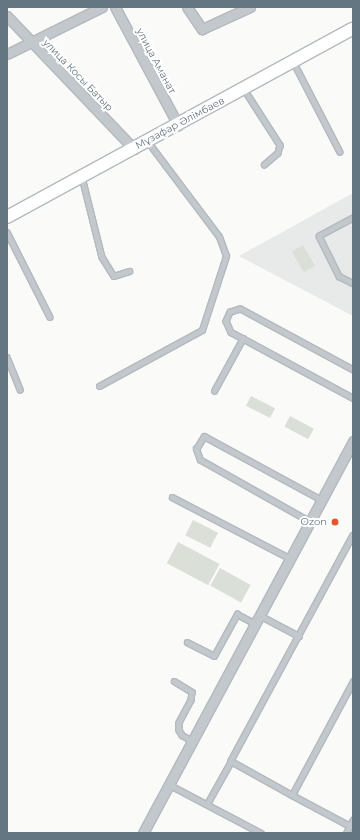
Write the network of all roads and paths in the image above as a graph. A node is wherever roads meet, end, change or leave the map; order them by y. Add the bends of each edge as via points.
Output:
1 (102, 7) edge
2 (115, 7) edge
3 (187, 7) edge
4 (250, 7) edge
5 (7, 16) edge
6 (353, 28) edge
7 (31, 42) junction
8 (7, 54) edge
9 (293, 61) junction
10 (244, 89) junction
11 (178, 125) junction
12 (147, 141) junction
13 (134, 149) junction
14 (340, 152) dead end
15 (264, 165) dead end
16 (82, 177) junction
17 (7, 217) edge
18 (353, 218) edge
19 (7, 232) edge
20 (129, 271) dead end
21 (353, 283) edge
22 (50, 317) dead end
23 (243, 338) junction
24 (7, 357) edge
25 (353, 370) edge
26 (99, 386) dead end
27 (20, 390) dead end
28 (214, 391) dead end
29 (353, 398) edge
30 (353, 441) edge
31 (172, 497) dead end
32 (322, 500) junction
33 (310, 522) junction
34 (353, 535) edge
35 (291, 559) junction
36 (259, 620) junction
37 (299, 636) junction
38 (187, 642) dead end
39 (174, 681) dead end
40 (352, 685) edge
41 (192, 741) junction
42 (231, 761) junction
43 (170, 785) junction
44 (292, 795) junction
45 (207, 804) junction
46 (353, 820) edge
47 (350, 826) junction
48 (147, 832) edge
49 (261, 833) edge
50 (346, 833) edge

1 - 7 street
2 - 11 street, улица Аманат
3 - 4 street via 197,26 207,29
5 - 7 street, улица Косы Батыр
6 - 9 street, Мұзафар Әлімбаев
7 - 8 street
7 - 13 street, улица Косы Батыр
9 - 10 street, Мұзафар Әлімбаев
9 - 14 lane
10 - 11 street, Мұзафар Әлімбаев
10 - 15 lane via 280,145 278,153
11 - 12 street, Мұзафар Әлімбаев
12 - 13 street, Мұзафар Әлімбаев
12 - 26 lane via 219,237 226,256 202,330
13 - 16 street, Мұзафар Әлімбаев
16 - 17 street, Мұзафар Әлімбаев
16 - 20 lane via 102,257 114,276
18 - 21 lane via 318,236 339,276
19 - 22 lane
23 - 25 lane via 227,327 226,321 235,309 240,309
23 - 28 lane
23 - 29 lane
24 - 27 lane
30 - 32 street
31 - 35 lane
32 - 33 street
32 - 33 lane via 204,436 196,449 200,460
33 - 35 street
34 - 37 lane
35 - 36 street
36 - 37 lane
36 - 38 lane via 237,614 214,656
36 - 41 street
37 - 42 lane
39 - 41 lane via 192,692 192,700 179,723 179,730 182,736
40 - 44 lane
41 - 43 street
42 - 44 lane
42 - 45 lane
43 - 45 lane
43 - 48 street
44 - 47 lane
45 - 49 lane
46 - 47 lane
47 - 50 lane

